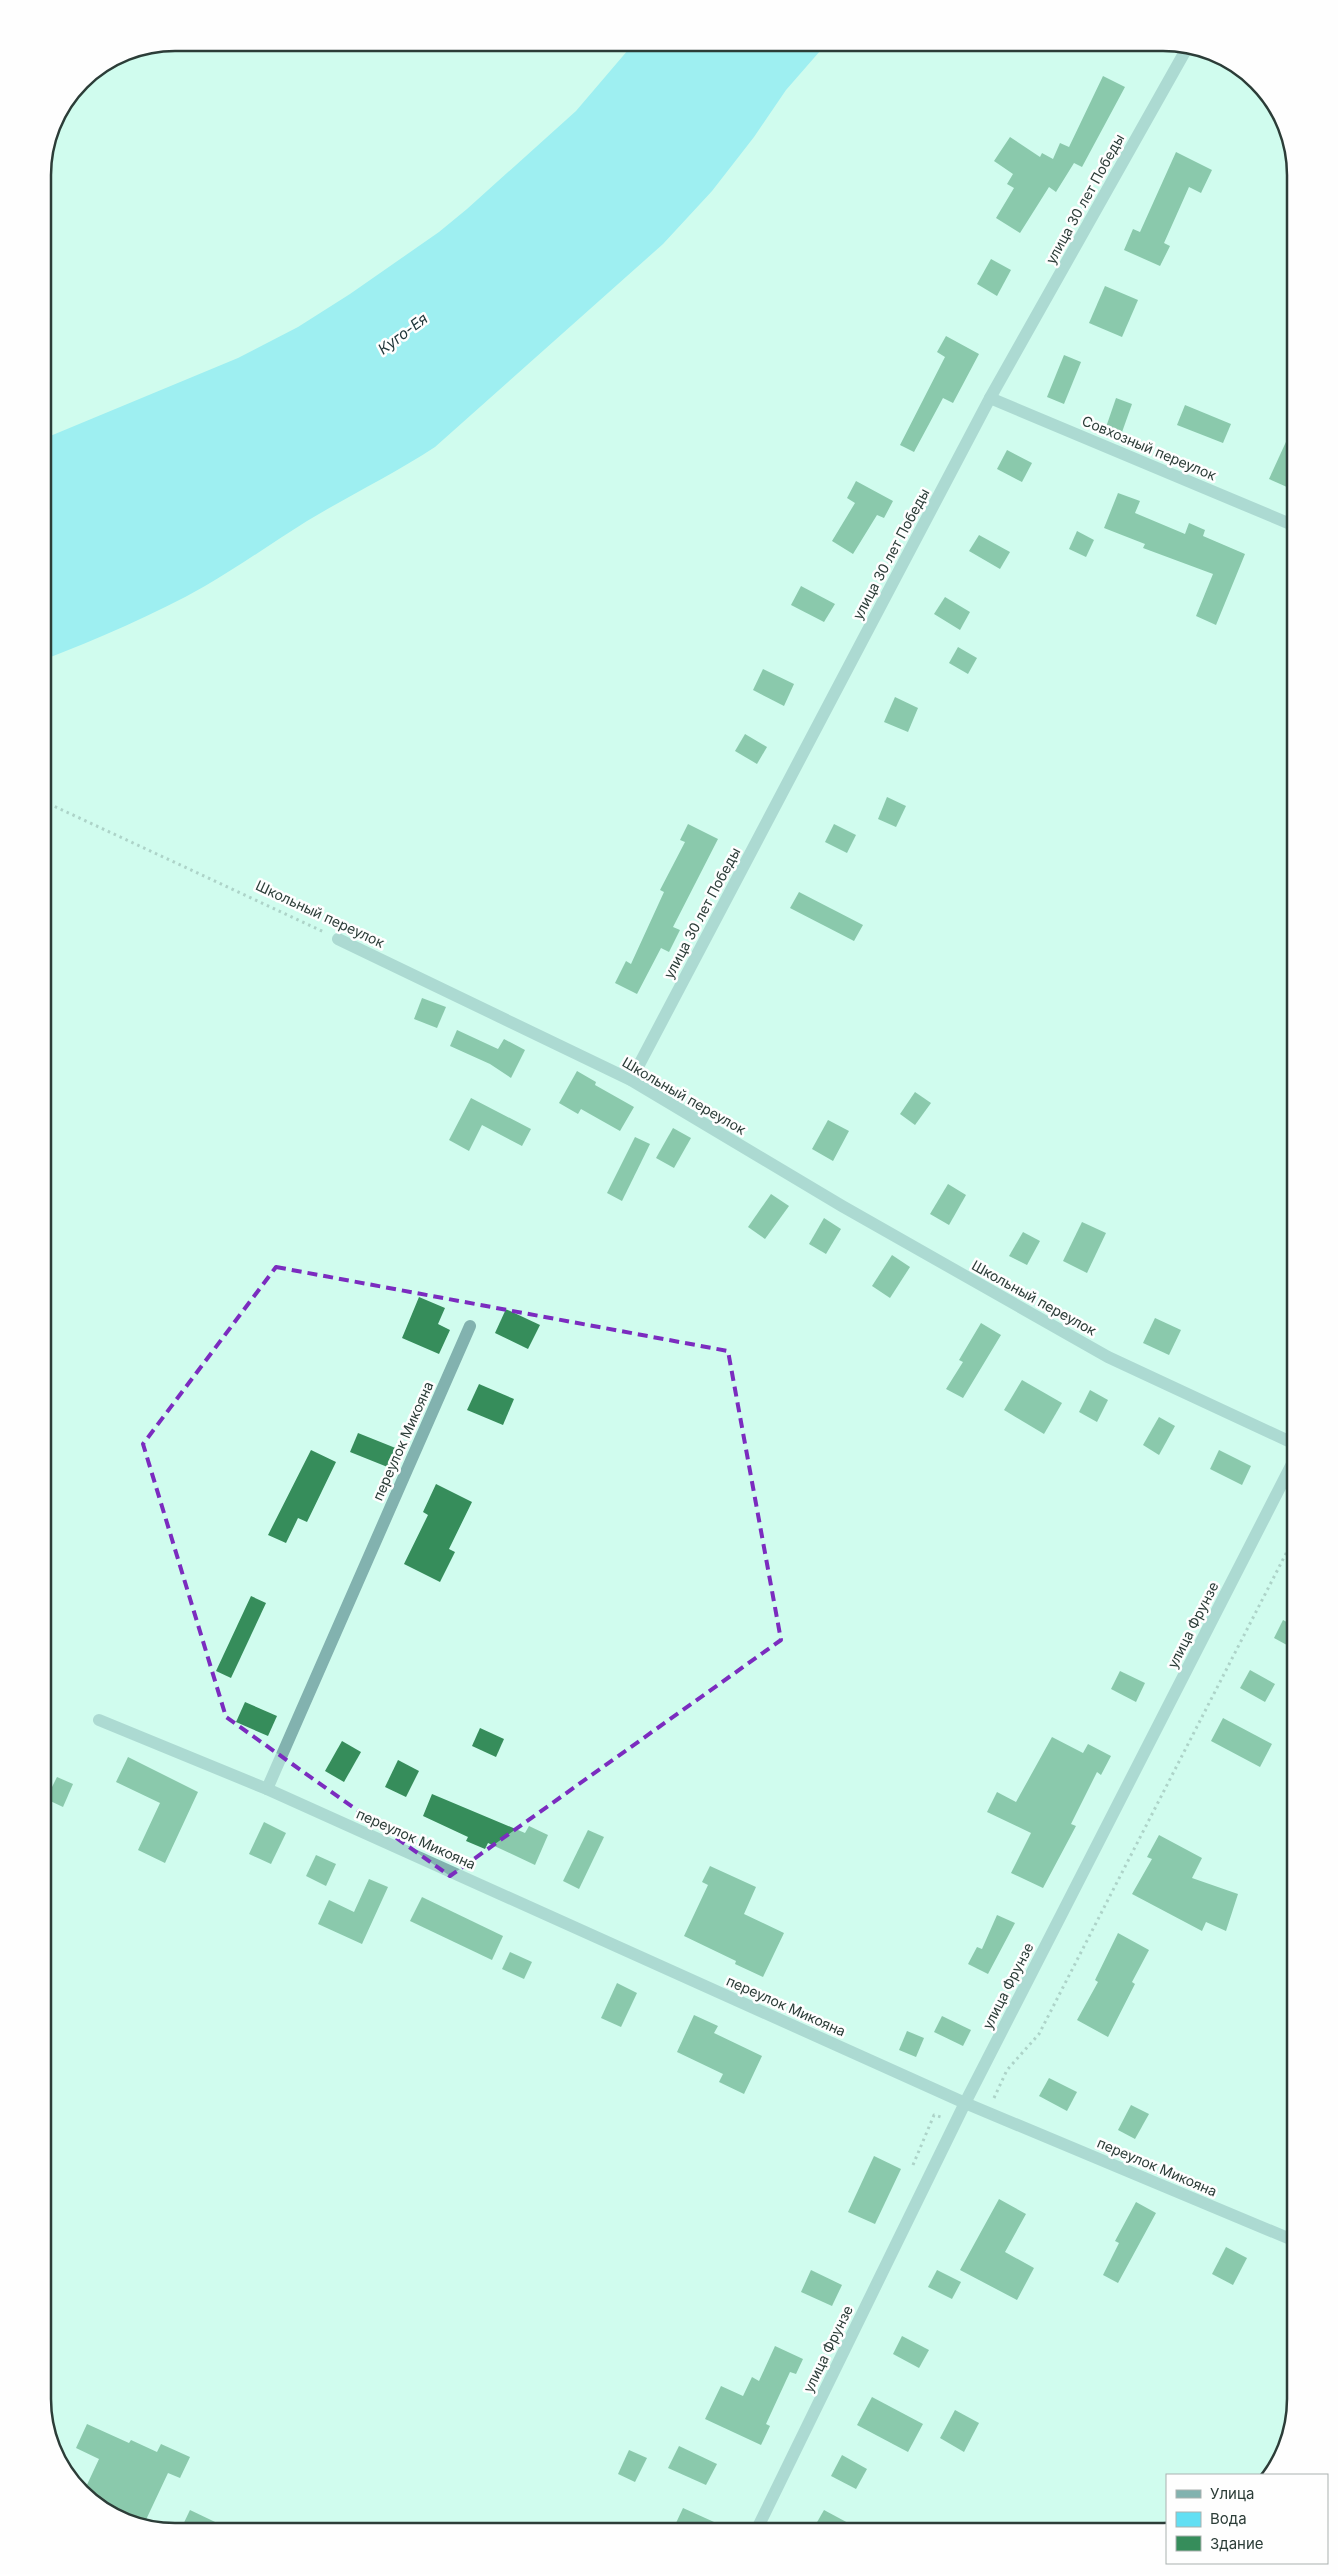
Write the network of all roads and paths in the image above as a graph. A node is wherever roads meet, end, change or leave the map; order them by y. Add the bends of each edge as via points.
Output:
1 (1184, 54) edge
2 (990, 398) junction
3 (1287, 522) edge
4 (52, 805) edge
5 (338, 939) joint
6 (631, 1080) junction
7 (470, 1326) dead end
8 (1287, 1440) edge
9 (1287, 1476) edge
10 (99, 1720) dead end
11 (267, 1788) junction
12 (965, 2103) junction
13 (1287, 2237) edge
14 (760, 2523) edge

1 - 2 street, улица 30 лет Победы
2 - 3 street, Совхозный переулок
2 - 6 street, улица 30 лет Победы
4 - 5 path, Школьный переулок
5 - 6 street, Школьный переулок
6 - 8 street, Школьный переулок via 842,1206 1108,1357
7 - 11 street, переулок Микояна
9 - 12 street, улица Фрунзе
10 - 11 street, переулок Микояна
11 - 12 street, переулок Микояна
12 - 13 street, переулок Микояна
12 - 14 street, улица Фрунзе

